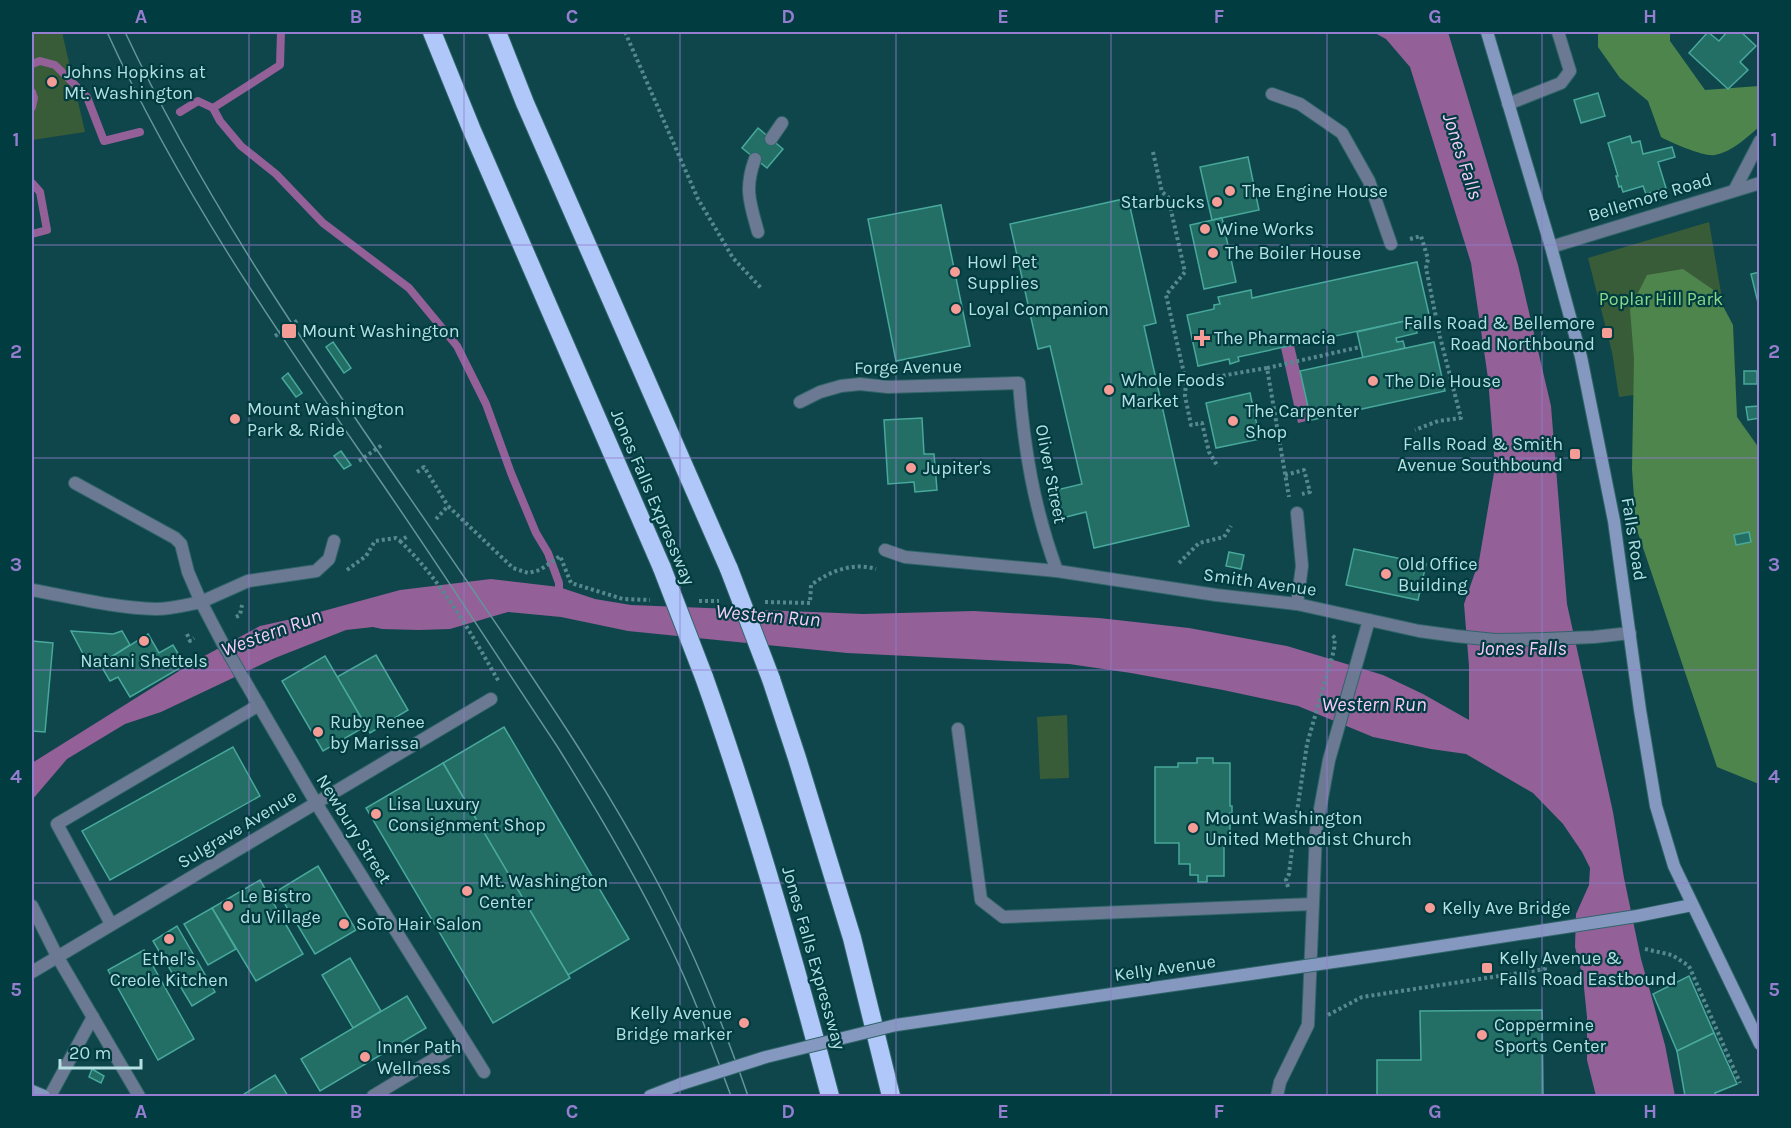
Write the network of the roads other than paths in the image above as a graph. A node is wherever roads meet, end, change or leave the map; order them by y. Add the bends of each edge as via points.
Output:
1 (432, 32) edge
2 (497, 32) edge
3 (1487, 32) edge
4 (1558, 32) edge
5 (1272, 94) dead end
6 (1508, 104) junction
7 (782, 123) dead end
8 (771, 139) dead end
9 (1760, 141) edge
10 (755, 159) dead end
11 (1760, 183) edge
12 (1735, 189) junction
13 (758, 232) dead end
14 (1391, 244) road end
15 (1551, 247) junction
16 (1019, 382) joint
17 (800, 402) dead end
18 (75, 483) dead end
19 (1297, 513) dead end
20 (334, 541) dead end
21 (885, 550) dead end
22 (1057, 571) junction
23 (32, 590) edge
24 (201, 602) junction
25 (1297, 604) junction
26 (1369, 620) junction
27 (1630, 633) junction
28 (491, 699) dead end
29 (259, 705) junction
30 (958, 729) dead end
31 (316, 803) junction
32 (1313, 904) junction
33 (1692, 905) junction
34 (32, 906) edge
35 (111, 924) junction
36 (57, 956) junction
37 (32, 972) edge
38 (93, 1017) junction
39 (464, 1041) junction
40 (1760, 1044) edge
41 (484, 1072) dead end
42 (32, 1091) edge
43 (44, 1096) edge
44 (50, 1096) edge
45 (139, 1096) edge
46 (373, 1096) edge
47 (650, 1096) edge
48 (830, 1096) edge
49 (891, 1096) edge
50 (1277, 1096) edge

1 - 48 highway, Jones Falls Expressway, bridge via 662,568 704,677 738,773
2 - 49 highway, bridge via 729,569 771,679 852,938
3 - 6 main road, Falls Road
4 - 6 street via 1570,71 1560,83
5 - 14 street via 1300,104 1342,133 1369,181
6 - 15 main road, Falls Road
7 - 8 street
9 - 12 street
10 - 13 street via 748,194
11 - 12 street, Bellemore Road
12 - 15 street, Bellemore Road
15 - 27 main road, Falls Road via 1581,357 1614,520
16 - 17 street, Forge Avenue via 888,387 860,384 820,392
16 - 22 street, Oliver Street via 1033,493
18 - 24 street, Newbury Street via 182,544
19 - 25 street via 1302,566
20 - 24 street via 329,559 316,571 248,580
21 - 22 street, Smith Avenue via 905,557
22 - 25 street, Smith Avenue
23 - 24 street via 155,609
24 - 29 street, Newbury Street
25 - 26 street, Smith Avenue
26 - 27 street, Smith Avenue via 1419,631 1495,640
26 - 32 street via 1329,760 1316,831
27 - 33 main road, Falls Road via 1656,807 1674,866
28 - 31 street, Sulgrave Avenue
29 - 31 street, Newbury Street
29 - 35 street via 57,824
30 - 32 street via 981,900 1003,917
31 - 35 street, Sulgrave Avenue
31 - 39 street, Newbury Street
32 - 50 street via 1308,1025
33 - 40 main road, Falls Road
33 - 47 main road, Kelly Avenue, bridge via 896,1025 766,1057
34 - 36 street
35 - 36 street, Sulgrave Avenue
36 - 37 street, Sulgrave Avenue
36 - 38 street
38 - 44 street
38 - 45 street
39 - 41 street, Newbury Street
39 - 46 street
42 - 43 main road

